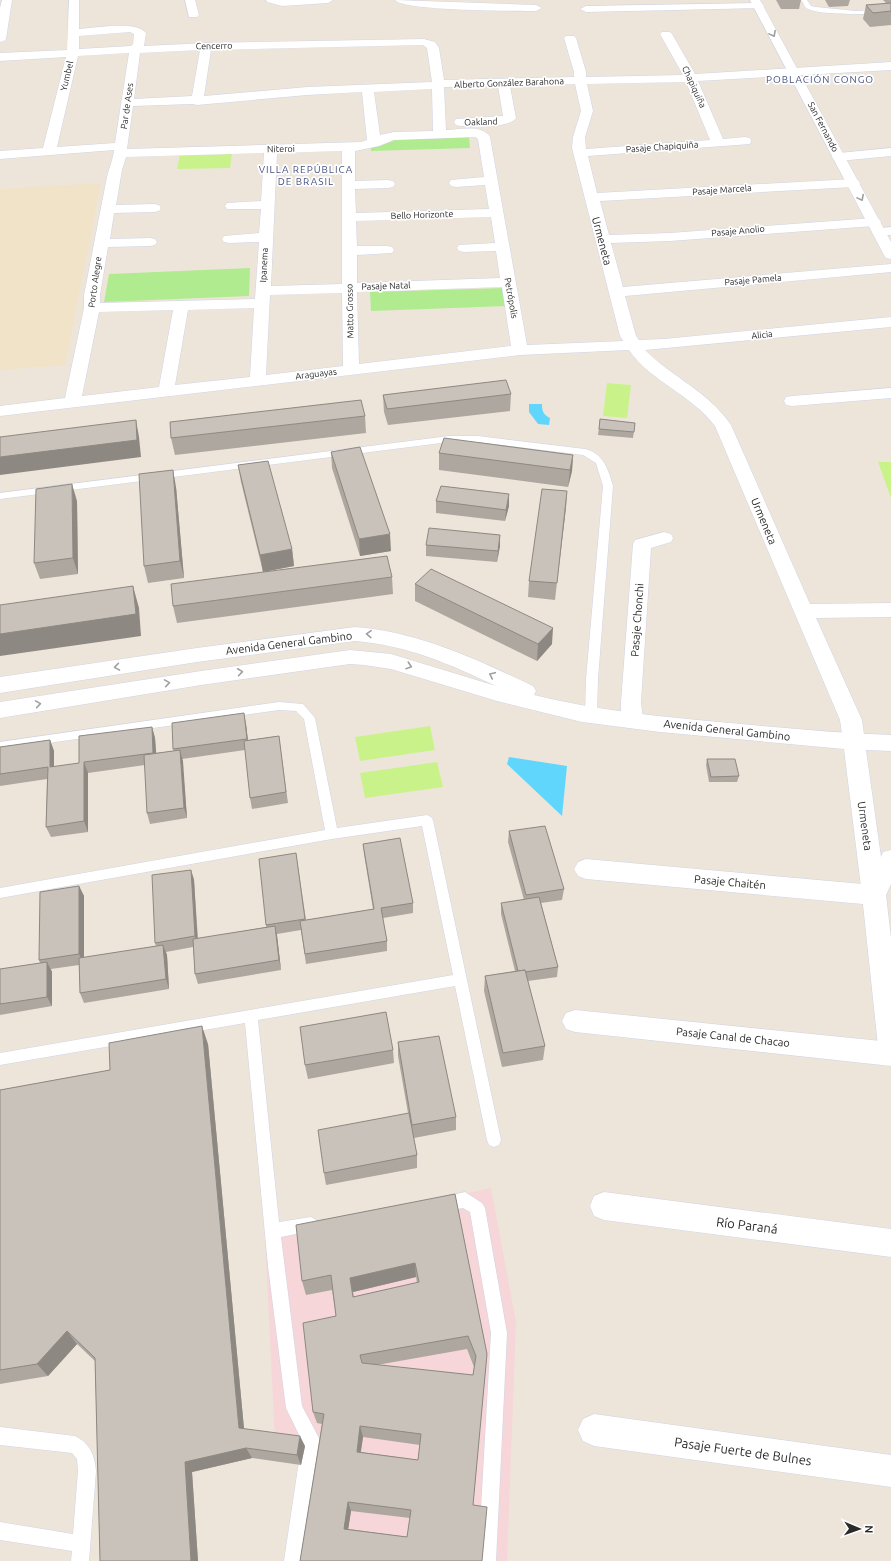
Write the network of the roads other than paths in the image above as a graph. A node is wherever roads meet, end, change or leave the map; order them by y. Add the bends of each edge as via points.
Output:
1 (7, 0) edge
2 (74, 0) edge
3 (190, 0) edge
4 (271, 0) edge
5 (328, 0) edge
6 (400, 0) edge
7 (804, 0) edge
8 (457, 3) edge
9 (756, 3) edge
10 (536, 4) edge
11 (586, 9) dead end
12 (891, 11) edge
13 (193, 15) dead end
14 (534, 21) dead end
15 (73, 32) junction
16 (666, 34) dead end
17 (570, 38) dead end
18 (0, 39) edge
19 (206, 46) junction
20 (135, 49) junction
21 (72, 53) junction
22 (0, 58) edge
23 (891, 66) edge
24 (794, 73) junction
25 (691, 78) junction
26 (580, 81) junction
27 (503, 83) junction
28 (438, 84) junction
29 (368, 88) junction
30 (197, 100) junction
31 (127, 103) junction
32 (440, 129) junction
33 (305, 135) dead end
34 (247, 136) dead end
35 (187, 138) dead end
36 (745, 141) dead end
37 (374, 143) junction
38 (718, 143) junction
39 (348, 148) junction
40 (305, 149) junction
41 (245, 150) junction
42 (271, 150) junction
43 (49, 151) junction
44 (185, 152) junction
45 (891, 152) edge
46 (580, 153) junction
47 (120, 154) junction
48 (0, 155) edge
49 (839, 157) junction
50 (491, 181) junction
51 (456, 183) dead end
52 (853, 183) junction
53 (388, 184) dead end
54 (348, 185) junction
55 (591, 197) junction
56 (268, 205) junction
57 (232, 206) dead end
58 (154, 208) dead end
59 (107, 209) junction
60 (496, 213) junction
61 (349, 217) junction
62 (881, 228) edge
63 (266, 237) junction
64 (229, 238) dead end
65 (602, 239) junction
66 (150, 242) dead end
67 (101, 243) junction
68 (502, 247) junction
69 (464, 248) dead end
70 (387, 250) dead end
71 (349, 251) junction
72 (891, 255) edge
73 (891, 268) edge
74 (509, 282) junction
75 (350, 288) junction
76 (616, 292) junction
77 (263, 297) junction
78 (181, 306) junction
79 (92, 308) junction
80 (891, 322) edge
81 (632, 345) junction
82 (520, 350) junction
83 (351, 370) junction
84 (258, 380) junction
85 (166, 392) junction
86 (891, 393) edge
87 (792, 401) dead end
88 (72, 403) junction
89 (0, 411) edge
90 (0, 496) edge
91 (664, 538) dead end
92 (891, 610) edge
93 (802, 611) junction
94 (197, 655) junction
95 (201, 678) junction
96 (0, 685) edge
97 (0, 710) edge
98 (565, 710) junction
99 (591, 715) junction
100 (632, 720) junction
101 (854, 742) junction
102 (891, 743) edge
103 (0, 746) edge
104 (332, 834) junction
105 (891, 859) edge
106 (586, 868) dead end
107 (0, 893) edge
108 (874, 895) junction
109 (461, 979) junction
110 (251, 1016) junction
111 (575, 1021) dead end
112 (891, 1046) edge
113 (891, 1054) edge
114 (0, 1059) edge
115 (494, 1140) dead end
116 (427, 1206) edge
117 (604, 1206) dead end
118 (327, 1222) edge
119 (273, 1231) junction
120 (891, 1243) edge
121 (594, 1430) dead end
122 (0, 1436) edge
123 (891, 1471) edge
124 (0, 1531) edge
125 (81, 1552) edge
126 (293, 1561) edge
127 (487, 1561) edge

1 - 18 street
2 - 15 street, Yumbel
3 - 13 street
4 - 5 street via 282,3
6 - 8 street via 425,5
7 - 12 lane via 809,7 815,9 856,13
8 - 10 street
9 - 11 street
9 -> 24 street, San Fernando
10 - 14 street
15 - 20 street, Par de Ases via 136,30 140,33 139,44
15 - 21 street, Yumbel
16 - 25 street, Chapiquiña
17 - 26 street, Urmeneta via 580,72
19 - 20 street, Cencerro
19 - 28 street, Cencerro via 415,41 428,43 433,48
19 - 30 street
20 - 21 street, Cencerro
20 - 31 street, Par de Ases
21 - 22 street, Cencerro
21 - 43 street, Yumbel
23 - 24 street, Alberto González Barahona
24 - 25 street, Alberto González Barahona
24 - 49 street, San Fernando
25 - 26 street, Alberto González Barahona
25 - 38 street, Chapiquiña
26 - 27 street, Alberto González Barahona
26 - 46 street, Urmeneta via 587,111 579,137
27 - 28 street, Alberto González Barahona
27 - 32 street, Oakland via 510,117 508,120
28 - 29 street, Alberto González Barahona
28 - 32 street
29 - 30 street, Alberto González Barahona
29 - 37 street
30 - 31 street, Alberto González Barahona
31 - 47 street, Par de Ases
32 - 37 street, Niteroi via 388,136
32 - 50 street, Petrópolis via 484,136
33 - 40 street
34 - 41 street
35 - 44 street
36 - 38 street, Pasaje Chapiquiña
37 - 39 street, Niteroi via 364,147
38 - 46 street, Pasaje Chapiquiña
39 - 40 street, Niteroi
39 - 54 street, Matto Grosso
40 - 42 street, Niteroi
41 - 42 street, Niteroi
41 - 44 street, Niteroi
42 - 56 street, Ipanema
43 - 47 street, Niteroi
43 - 48 street, Niteroi
44 - 47 street, Niteroi
45 - 49 street
46 - 55 street, Urmeneta
47 - 59 street, Porto Alegre
49 - 52 street, San Fernando
50 - 51 street
50 - 60 street, Petrópolis
52 - 55 street, Pasaje Marcela
52 -> 62 street, San Fernando
53 - 54 street
54 - 61 street, Matto Grosso
55 - 65 street, Urmeneta
56 - 57 street
56 - 63 street, Ipanema
58 - 59 street
59 - 67 street, Porto Alegre
60 - 61 street, Bello Horizonte
60 - 68 street, Petrópolis
61 - 71 street, Matto Grosso
62 - 65 street, Pasaje Anolio via 788,227 671,237
62 - 72 street, San Fernando
63 - 64 street
63 - 77 street, Ipanema
65 - 76 street, Urmeneta
66 - 67 street
67 - 79 street, Porto Alegre
68 - 69 street
68 - 74 street, Petrópolis
70 - 71 street
71 - 75 street, Matto Grosso
73 - 76 street, Pasaje Pamela
74 - 75 street, Pasaje Natal
74 - 82 street, Petrópolis
75 - 77 street, Pasaje Natal
75 - 83 street, Matto Grosso
76 - 81 street, Urmeneta
77 - 78 street, Pasaje Natal
77 - 84 street, Ipanema
78 - 79 street, Pasaje Natal
78 - 85 street
79 - 88 street, Porto Alegre
80 - 81 street, Alicia
81 - 82 street, Araguayas
81 - 93 street, Urmeneta via 652,366 696,395 718,416
82 - 83 street, Araguayas
83 - 84 street, Araguayas
84 - 85 street, Araguayas
85 - 88 street, Araguayas
86 - 87 street
88 - 89 street, Araguayas
90 - 99 lane via 449,439 478,439 585,452 596,456 602,465 608,486
91 - 100 street, Pasaje Chonchi via 642,544
92 - 93 street
93 - 101 street, Urmeneta via 851,720
94 - 95 street
94 -> 96 street, Avenida General Gambino
98 -> 94 street, Avenida General Gambino via 468,664 387,636 355,634
97 -> 95 street, Avenida General Gambino
95 -> 98 street, Avenida General Gambino via 364,656 394,661 487,691
98 - 99 street, Avenida General Gambino
99 - 100 street, Avenida General Gambino
100 - 101 street, Avenida General Gambino
101 - 102 street, Avenida General Gambino
101 - 108 street, Urmeneta
103 - 104 lane via 279,706 298,707 309,718
104 - 107 lane
104 - 109 lane via 427,820
105 - 108 street
106 - 108 street, Pasaje Chaitén
108 - 112 street, Urmeneta
109 - 110 lane
109 - 115 lane
110 - 114 lane
110 - 119 lane
111 - 113 street, Pasaje Canal de Chacao
116 - 127 lane via 465,1200 477,1208 499,1333
117 - 120 street, Río Paraná
118 - 119 lane
119 - 126 lane via 294,1408 311,1440
121 - 123 street, Pasaje Fuerte de Bulnes
122 - 125 lane via 75,1445 82,1450 87,1460 87,1471
124 - 125 lane

